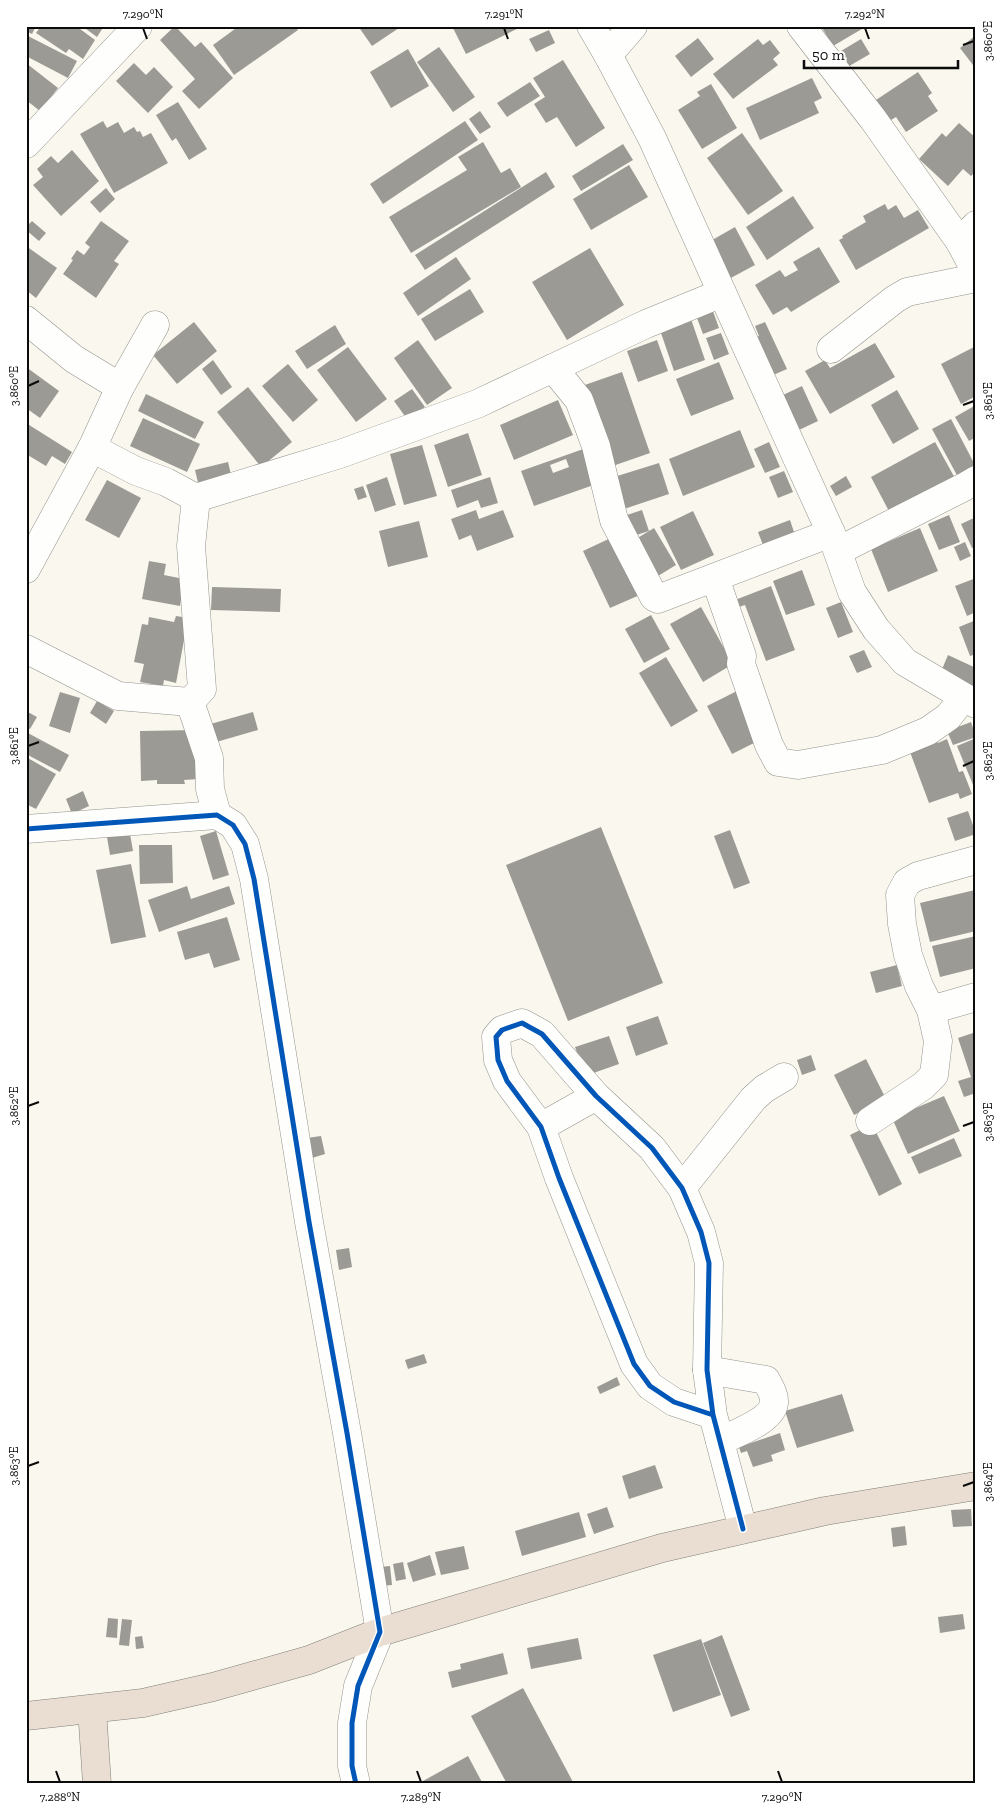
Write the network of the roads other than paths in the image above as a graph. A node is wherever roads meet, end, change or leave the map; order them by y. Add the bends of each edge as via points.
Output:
1 (138, 26) edge
2 (590, 26) edge
3 (633, 26) edge
4 (801, 26) edge
5 (608, 55) junction
6 (26, 144) edge
7 (968, 234) edge
8 (976, 272) edge
9 (976, 278) edge
10 (722, 293) junction
11 (26, 320) edge
12 (155, 325) dead end
13 (831, 349) dead end
14 (553, 368) junction
15 (120, 387) junction
16 (92, 448) junction
17 (976, 480) edge
18 (196, 498) junction
19 (835, 542) junction
20 (26, 569) edge
21 (715, 578) junction
22 (26, 649) edge
23 (969, 701) edge
24 (190, 702) junction
25 (217, 815) junction
26 (26, 829) edge
27 (976, 860) edge
28 (976, 997) edge
29 (931, 1010) junction
30 (784, 1077) dead end
31 (596, 1096) junction
32 (870, 1121) dead end
33 (541, 1127) junction
34 (682, 1188) junction
35 (707, 1370) junction
36 (713, 1415) junction
37 (720, 1441) junction
38 (976, 1486) edge
39 (743, 1529) junction
40 (380, 1632) junction
41 (92, 1709) junction
42 (26, 1716) edge
43 (97, 1784) edge
44 (356, 1784) edge

1 - 6 street
2 - 5 street
3 - 5 street
4 - 7 street via 872,119
5 - 10 street via 652,138
7 - 8 street
9 - 13 street via 907,292
10 - 14 street
10 - 19 street
11 - 15 street via 74,359
12 - 15 street
14 - 18 street via 478,404 350,451
14 - 21 street via 579,400 596,446 614,520 654,597 658,599
15 - 16 street
16 - 18 street
16 - 20 street
17 - 19 street
18 - 24 street via 191,546 202,689
19 - 21 street
19 - 23 street via 852,592 876,629 905,662
21 - 23 street via 742,656 741,664 778,762 798,765 882,750 928,730
22 - 24 street via 118,696
24 - 25 street via 209,758 210,789
25 - 26 street
25 - 40 street via 233,825 245,844 254,879
27 - 29 street via 918,876 907,882 900,895 908,955
28 - 29 street
29 - 32 street via 938,1041 934,1075 923,1086
30 - 34 street via 764,1088 753,1099
31 - 33 street
31 - 33 street via 542,1034 522,1023 502,1030 496,1037 498,1060 507,1081
31 - 34 street via 652,1148
33 - 36 street via 558,1178 634,1364 650,1386 674,1402
34 - 35 street via 701,1232 709,1263
35 - 36 street
35 - 37 street via 766,1380 774,1402 772,1410 758,1423
36 - 37 street
37 - 39 street
38 - 39 highway via 825,1511
39 - 40 highway via 662,1548
40 - 41 highway via 309,1660 213,1687 143,1703
40 - 44 street via 358,1686 352,1723 352,1766
41 - 42 highway
41 - 43 highway

